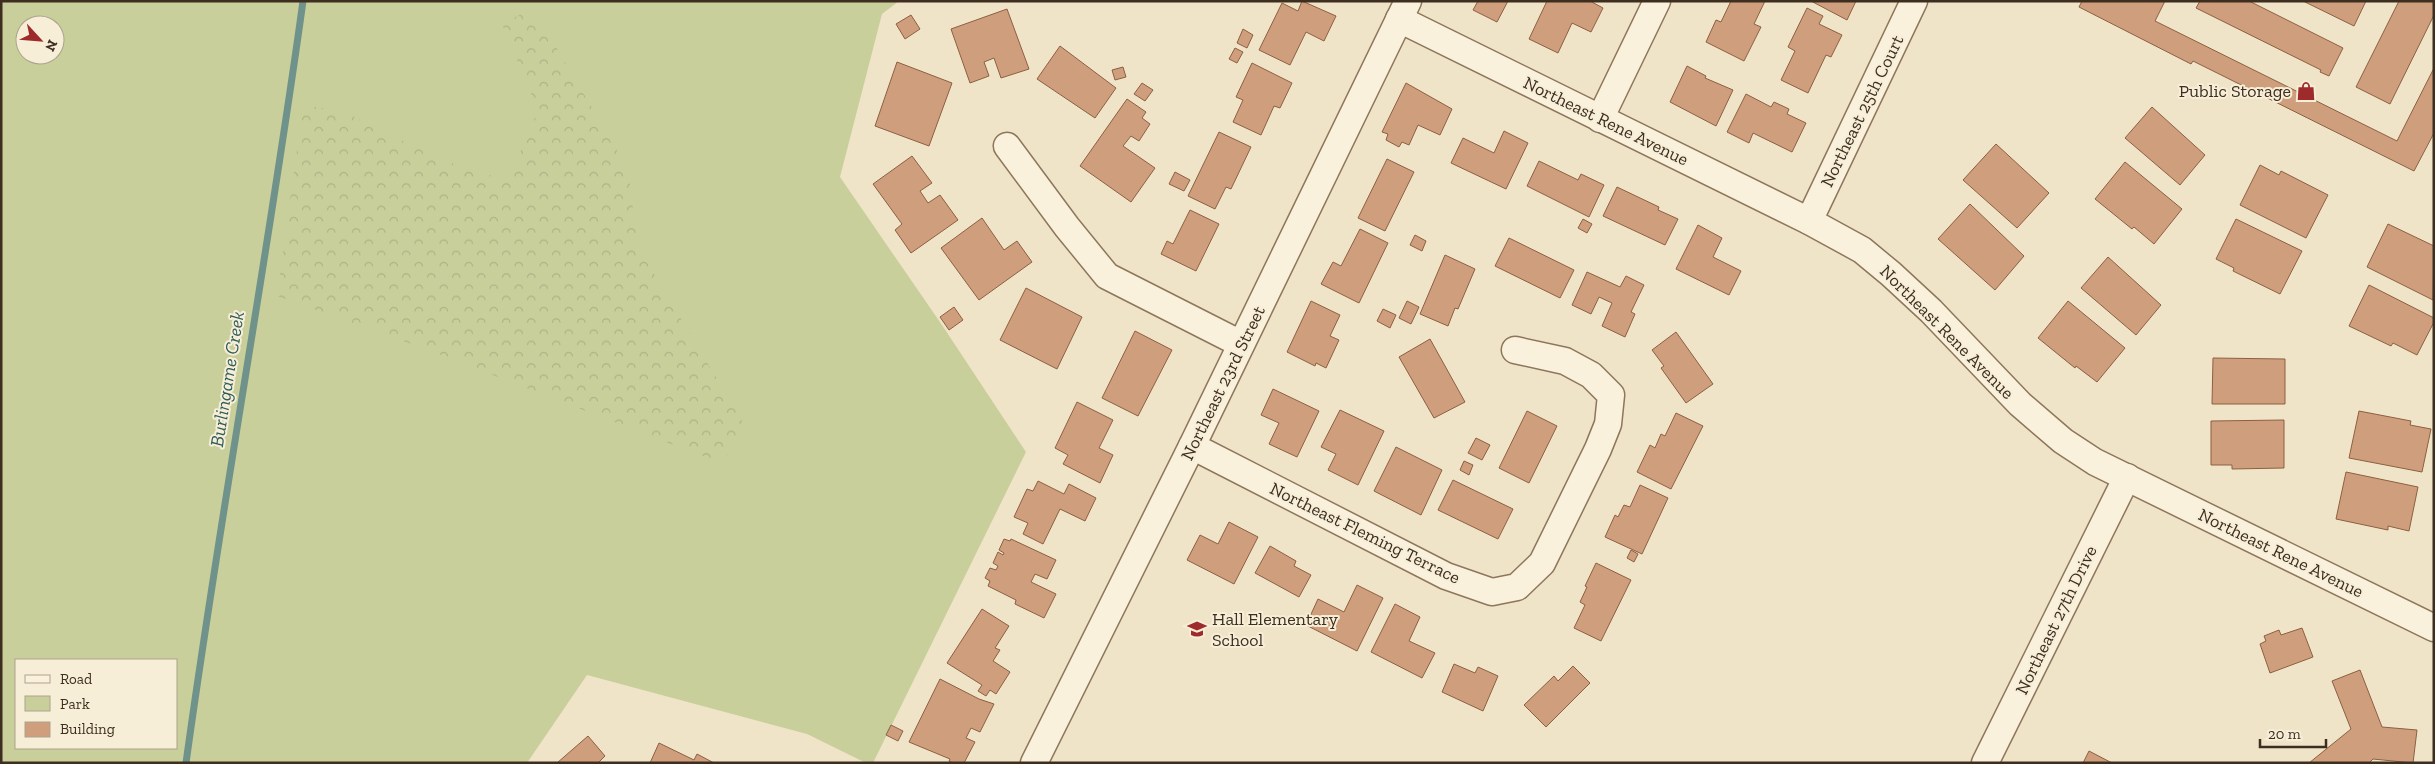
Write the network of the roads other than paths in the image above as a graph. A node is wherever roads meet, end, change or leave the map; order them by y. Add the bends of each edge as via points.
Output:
1 (1657, 1) edge
2 (1914, 1) edge
3 (1404, 10) edge
4 (1600, 119) junction
5 (1007, 146) dead end
6 (1809, 221) junction
7 (1241, 344) junction
8 (1515, 350) dead end
9 (1192, 446) junction
10 (2127, 478) junction
11 (2434, 628) edge
12 (1034, 763) edge
13 (1985, 763) edge

1 - 4 street
2 - 6 street, Northeast 25th Court
3 - 4 street, Northeast Rene Avenue
3 - 7 street, Northeast 23rd Street
4 - 6 street, Northeast Rene Avenue
5 - 7 street via 1107,276
6 - 10 street, Northeast Rene Avenue via 1862,250 1891,274 2020,404 2063,441
7 - 9 street, Northeast 23rd Street
8 - 9 street, Northeast Fleming Terrace via 1565,362 1591,375 1611,395 1608,424 1594,458 1542,563 1517,587 1492,592 1446,576
9 - 12 street, Northeast 23rd Street
10 - 11 street, Northeast Rene Avenue
10 - 13 street, Northeast 27th Drive

